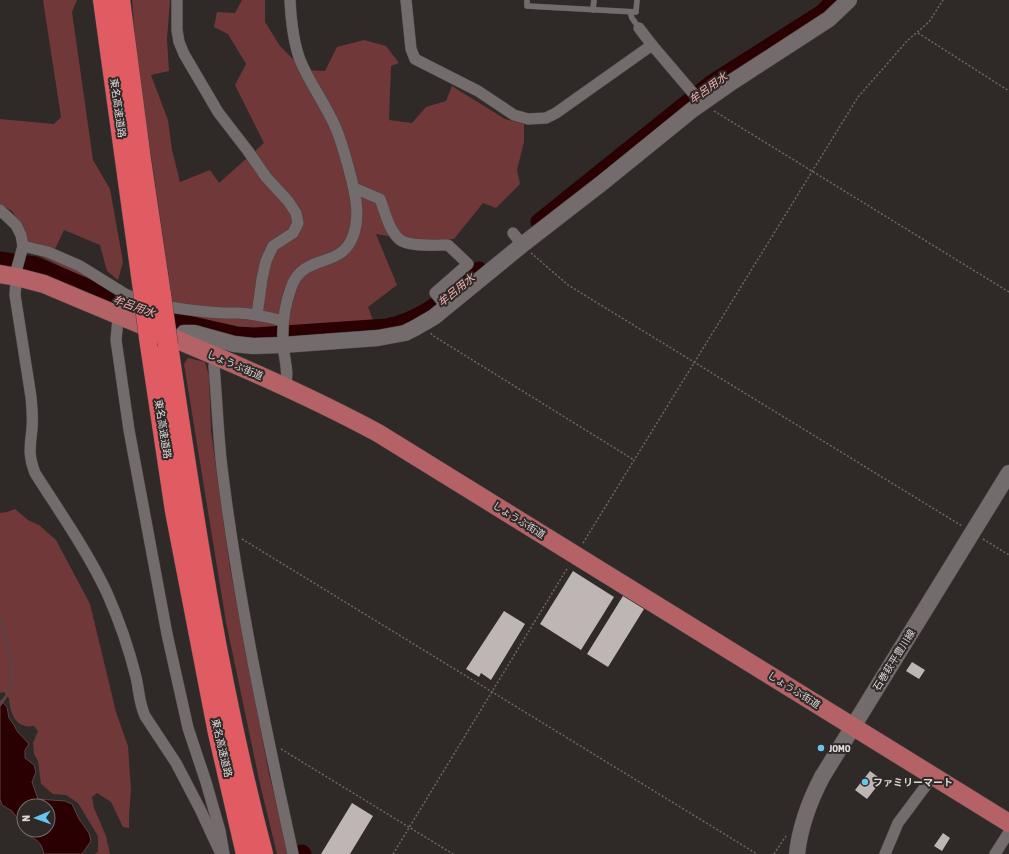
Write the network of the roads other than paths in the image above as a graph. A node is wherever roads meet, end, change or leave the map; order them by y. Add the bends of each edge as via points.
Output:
1 (103, 0) edge
2 (120, 0) edge
3 (177, 0) edge
4 (290, 0) edge
5 (406, 0) edge
6 (527, 0) edge
7 (594, 0) edge
8 (637, 0) edge
9 (850, 0) edge
10 (593, 10) junction
11 (630, 12) junction
12 (639, 28) joint
13 (652, 45) junction
14 (700, 101) junction
15 (354, 188) junction
16 (0, 210) edge
17 (22, 249) junction
18 (11, 273) edge
19 (132, 300) junction
20 (443, 302) junction
21 (257, 315) junction
22 (283, 323) junction
23 (173, 343) junction
24 (283, 343) junction
25 (216, 357) junction
26 (285, 386) junction
27 (1009, 473) edge
28 (852, 726) junction
29 (933, 776) junction
30 (1009, 823) edge
31 (1009, 832) edge
32 (221, 854) edge
33 (224, 854) edge
34 (246, 854) edge
35 (263, 854) edge
36 (293, 854) edge
37 (797, 854) edge
38 (885, 854) edge
39 (995, 854) edge

1 - 19 highway, 東名高速道路
2 - 19 highway, 東名高速道路 via 141,160
3 - 21 street via 177,30 184,54 218,112 296,213 298,223 293,233 273,246 266,261
4 - 15 street via 291,21 300,59 335,124
5 - 13 street via 410,49 415,59 478,91 514,115 528,119 546,118 556,113
6 - 10 lane via 527,6
7 - 10 lane
8 - 11 lane via 636,12
9 - 14 street via 829,19
10 - 11 lane
11 - 12 lane
12 - 13 street
13 - 14 street
14 - 20 street via 602,183 518,240
15 - 20 street via 380,199 392,230 400,240 414,244 448,245 468,264 435,293
15 - 22 street via 357,214 353,236 347,248 338,255 306,267 298,274 291,287
16 - 17 street via 16,225 21,235
17 - 18 street
17 - 19 street via 48,252 80,266
18 - 19 main road, しょうぶ街道 via 44,284
18 - 32 street via 32,404 30,461 107,593 125,640 141,707 176,763
19 - 21 street via 134,298 181,308
19 - 23 highway, 東名高速道路, bridge
19 - 23 main road, しょうぶ街道
19 - 33 street via 116,340 129,430 167,634 188,728 206,782
19 - 34 highway, 東名高速道路, bridge via 149,338 175,511 218,733
20 - 24 street via 424,323 394,336
21 - 22 street
22 - 24 street
23 - 24 street via 184,333 194,333 234,344 253,346
23 - 25 main road, しょうぶ街道
23 - 35 highway, 東名高速道路 via 191,502 248,798
24 - 26 street via 288,380
25 - 26 main road, しょうぶ街道
25 - 36 street via 214,366 222,466 231,535 269,746
26 - 28 main road, しょうぶ街道 via 378,433
27 - 28 street, 石巻萩平豊川線
28 - 29 main road, しょうぶ街道
28 - 37 street, 石巻萩平豊川線 via 811,798 802,823
29 - 30 main road, しょうぶ街道
29 - 38 street via 898,823
31 - 39 street

